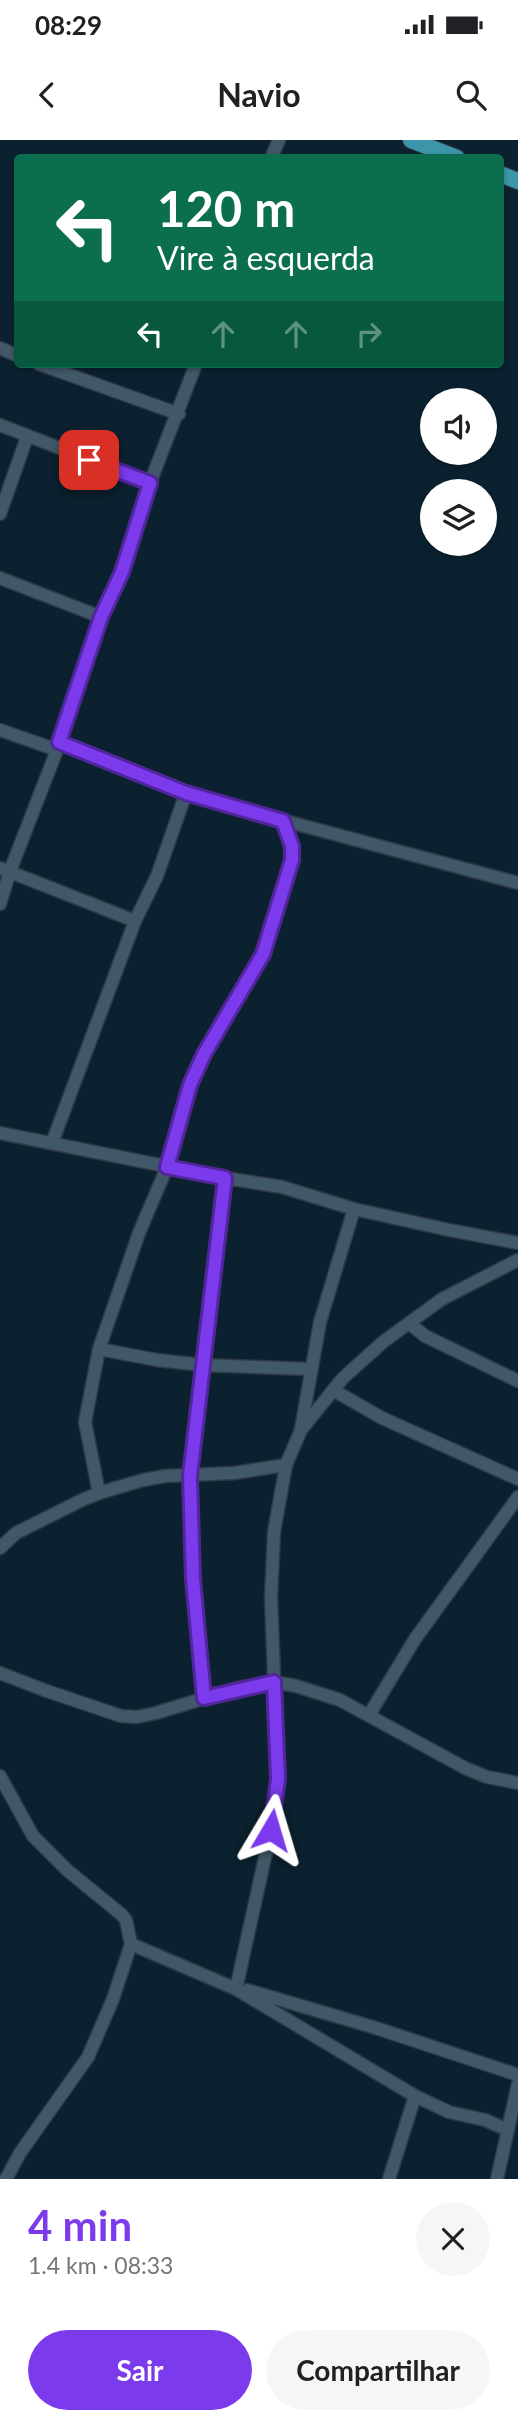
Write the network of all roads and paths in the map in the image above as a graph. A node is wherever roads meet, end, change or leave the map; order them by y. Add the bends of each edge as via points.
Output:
1 (405, 140) edge
2 (412, 140) edge
3 (447, 154) edge
4 (50, 368) edge
5 (195, 368) edge
6 (179, 414) junction
7 (0, 425) edge
8 (27, 437) junction
9 (150, 483) junction
10 (1, 509) edge
11 (0, 578) edge
12 (101, 617) junction
13 (0, 730) edge
14 (58, 746) junction
15 (186, 793) junction
16 (283, 821) junction
17 (5, 869) edge
18 (518, 883) edge
19 (0, 905) edge
20 (135, 921) junction
21 (0, 1133) edge
22 (52, 1143) junction
23 (167, 1167) junction
24 (225, 1178) junction
25 (354, 1209) junction
26 (518, 1243) edge
27 (518, 1260) edge
28 (410, 1322) junction
29 (99, 1349) junction
30 (202, 1365) junction
31 (310, 1369) junction
32 (518, 1381) edge
33 (333, 1390) junction
34 (300, 1430) junction
35 (286, 1465) junction
36 (190, 1476) junction
37 (518, 1479) edge
38 (99, 1493) junction
39 (518, 1497) edge
40 (0, 1548) edge
41 (0, 1673) edge
42 (274, 1682) junction
43 (204, 1698) junction
44 (369, 1715) junction
45 (0, 1776) edge
46 (518, 1783) edge
47 (131, 1944) junction
48 (236, 1988) junction
49 (518, 2075) edge
50 (518, 2084) edge
51 (415, 2096) junction
52 (508, 2130) junction
53 (6, 2179) edge
54 (389, 2179) edge
55 (498, 2179) edge

1 - 2 street
2 - 3 main road
4 - 6 street
5 - 6 street
6 - 9 street
7 - 8 street
8 - 9 street
8 - 10 street
9 - 12 street via 122,572
11 - 12 street
12 - 14 street
13 - 14 street
14 - 15 street
14 - 17 street
15 - 16 street
15 - 20 street via 157,876
16 - 18 street
16 - 23 street via 292,860 263,954 190,1085
17 - 19 street
17 - 20 street
20 - 22 street
21 - 22 street
22 - 23 street
23 - 24 street
23 - 29 street
24 - 25 street via 282,1187
24 - 30 street
25 - 26 street
25 - 31 street
27 - 28 street via 442,1299
28 - 32 street via 425,1336
28 - 33 street
29 - 30 street
29 - 38 street via 85,1422
30 - 31 street
30 - 36 street
31 - 34 street
33 - 34 street
33 - 37 street via 382,1418
34 - 35 street
35 - 36 street
35 - 42 street via 272,1552
36 - 38 street via 143,1480
36 - 43 street
38 - 40 street via 16,1533
39 - 44 street via 415,1639
41 - 43 street via 121,1716 156,1713
42 - 43 street
42 - 44 street via 324,1693
42 - 48 street via 278,1779
44 - 46 street via 465,1768
45 - 47 street via 33,1836 66,1870 122,1915
47 - 48 street
47 - 53 street via 88,2057
48 - 49 street
48 - 51 street
50 - 52 street
51 - 52 street
51 - 54 street
52 - 55 street

